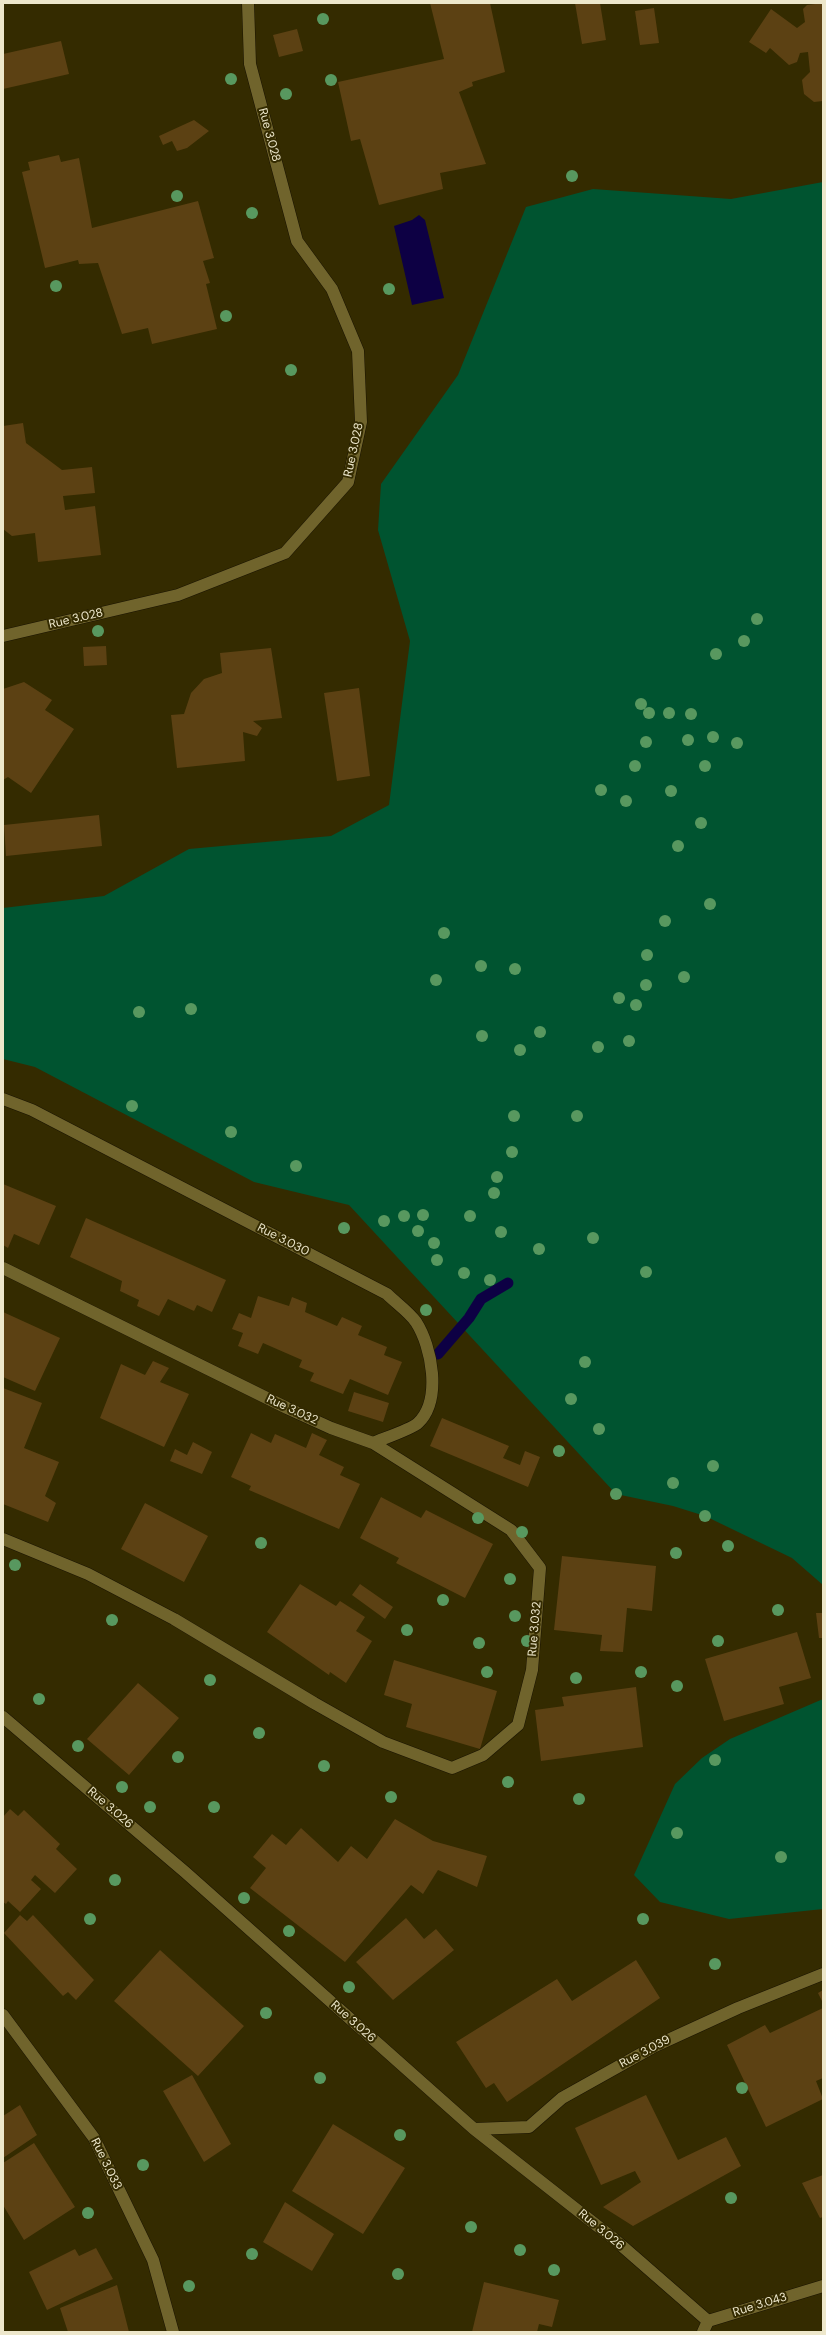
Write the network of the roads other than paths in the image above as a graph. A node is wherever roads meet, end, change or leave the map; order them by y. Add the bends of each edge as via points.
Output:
1 (248, 3) edge
2 (3, 636) edge
3 (3, 1098) edge
4 (3, 1268) edge
5 (373, 1443) junction
6 (3, 1539) edge
7 (3, 1717) edge
8 (823, 1974) edge
9 (3, 2015) edge
10 (474, 2129) junction
11 (823, 2286) edge
12 (705, 2326) edge
13 (173, 2332) edge

1 - 2 street, Rue 3.028 via 250,64 297,241 332,289 358,351 362,422 348,482 285,553 178,595
3 - 5 street, Rue 3.030 via 32,1110 388,1294 416,1322 429,1350 432,1398 418,1424
4 - 5 street, Rue 3.032 via 287,1408
5 - 6 street, Rue 3.032 via 511,1530 540,1568 532,1670 518,1725 483,1755 452,1768 383,1742 174,1619 88,1574
7 - 10 street, Rue 3.026 via 191,1878
8 - 10 street, Rue 3.039 via 738,2008 655,2046 562,2098 529,2127
9 - 13 street, Rue 3.033 via 94,2138 153,2260
10 - 12 street, Rue 3.026 via 614,2239
11 - 12 street, Rue 3.043

